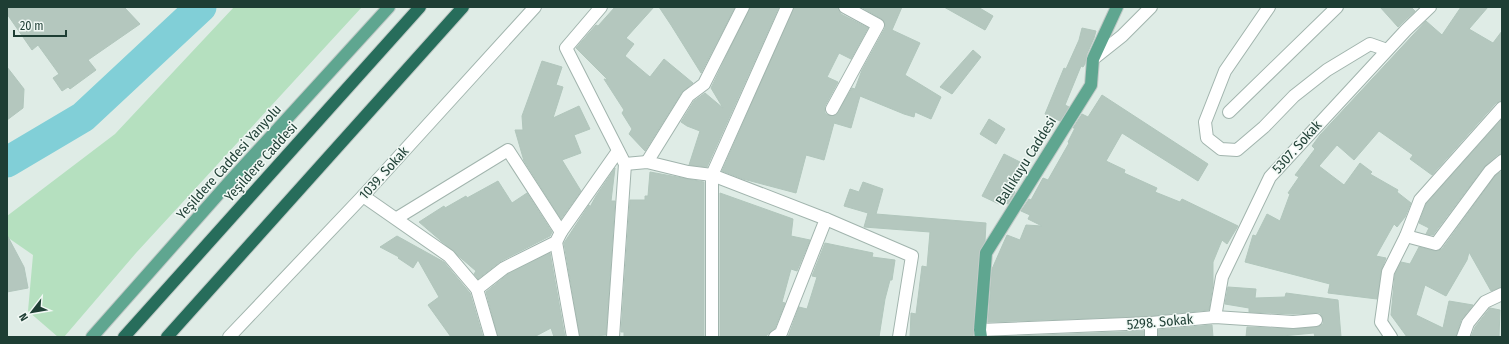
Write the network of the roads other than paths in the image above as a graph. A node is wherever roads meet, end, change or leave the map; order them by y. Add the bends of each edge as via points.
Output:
1 (389, 7) edge
2 (420, 7) edge
3 (463, 7) edge
4 (536, 7) edge
5 (601, 7) edge
6 (743, 7) edge
7 (787, 7) edge
8 (845, 7) edge
9 (1117, 7) edge
10 (1151, 7) edge
11 (1269, 7) edge
12 (1337, 7) edge
13 (1430, 7) edge
14 (1387, 50) junction
15 (1093, 59) junction
16 (1502, 108) edge
17 (832, 109) dead end
18 (1229, 112) dead end
19 (618, 151) junction
20 (1502, 161) edge
21 (647, 162) junction
22 (624, 164) junction
23 (712, 175) junction
24 (363, 196) junction
25 (397, 218) junction
26 (826, 220) junction
27 (1406, 236) junction
28 (558, 237) junction
29 (477, 289) junction
30 (1502, 294) edge
31 (1215, 317) junction
32 (1316, 320) dead end
33 (1151, 323) junction
34 (1061, 332) edge
35 (981, 333) edge
36 (92, 337) edge
37 (124, 337) edge
38 (167, 337) edge
39 (229, 337) edge
40 (491, 337) edge
41 (573, 337) edge
42 (613, 337) edge
43 (712, 337) edge
44 (776, 337) edge
45 (899, 337) edge
46 (1151, 337) edge
47 (1391, 337) edge
48 (1463, 337) edge

1 - 36 main road, Yeşildere Caddesi Yanyolu
2 - 37 highway, Yeşildere Caddesi
3 - 38 highway
4 - 24 street, 1039. Sokak
5 - 19 street via 566,48
6 - 21 street via 704,84 688,96
7 - 23 street
8 - 17 street via 878,25
9 - 15 main road, Ballıkuyu Caddesi
10 - 15 street via 1122,36
11 - 14 street via 1225,71 1210,107 1205,122 1207,138 1221,149 1237,150 1294,96 1354,53 1370,44
12 - 18 street
13 - 14 street, 5307. Sokak
14 - 31 street, 5307. Sokak via 1270,177 1222,277
15 - 35 main road, Ballıkuyu Caddesi via 1091,85 986,253
16 - 27 street via 1420,200
19 - 22 street
19 - 28 street
20 - 27 street via 1490,171 1436,244
21 - 22 street
21 - 23 street
22 - 42 street
23 - 26 street
23 - 43 street
24 - 25 street
24 - 39 street, 1039. Sokak
25 - 28 street via 508,150
25 - 29 street via 449,256
26 - 44 street via 780,333
26 - 45 street via 912,256
27 - 47 street via 1388,272 1381,322
28 - 29 street via 504,268
28 - 41 street
29 - 40 street
30 - 48 street via 1485,302 1468,323
31 - 32 street, 5298. Sokak via 1293,322
31 - 33 street, 5298. Sokak
33 - 34 street, 5298. Sokak
33 - 46 street
34 - 35 street, 5298. Sokak

